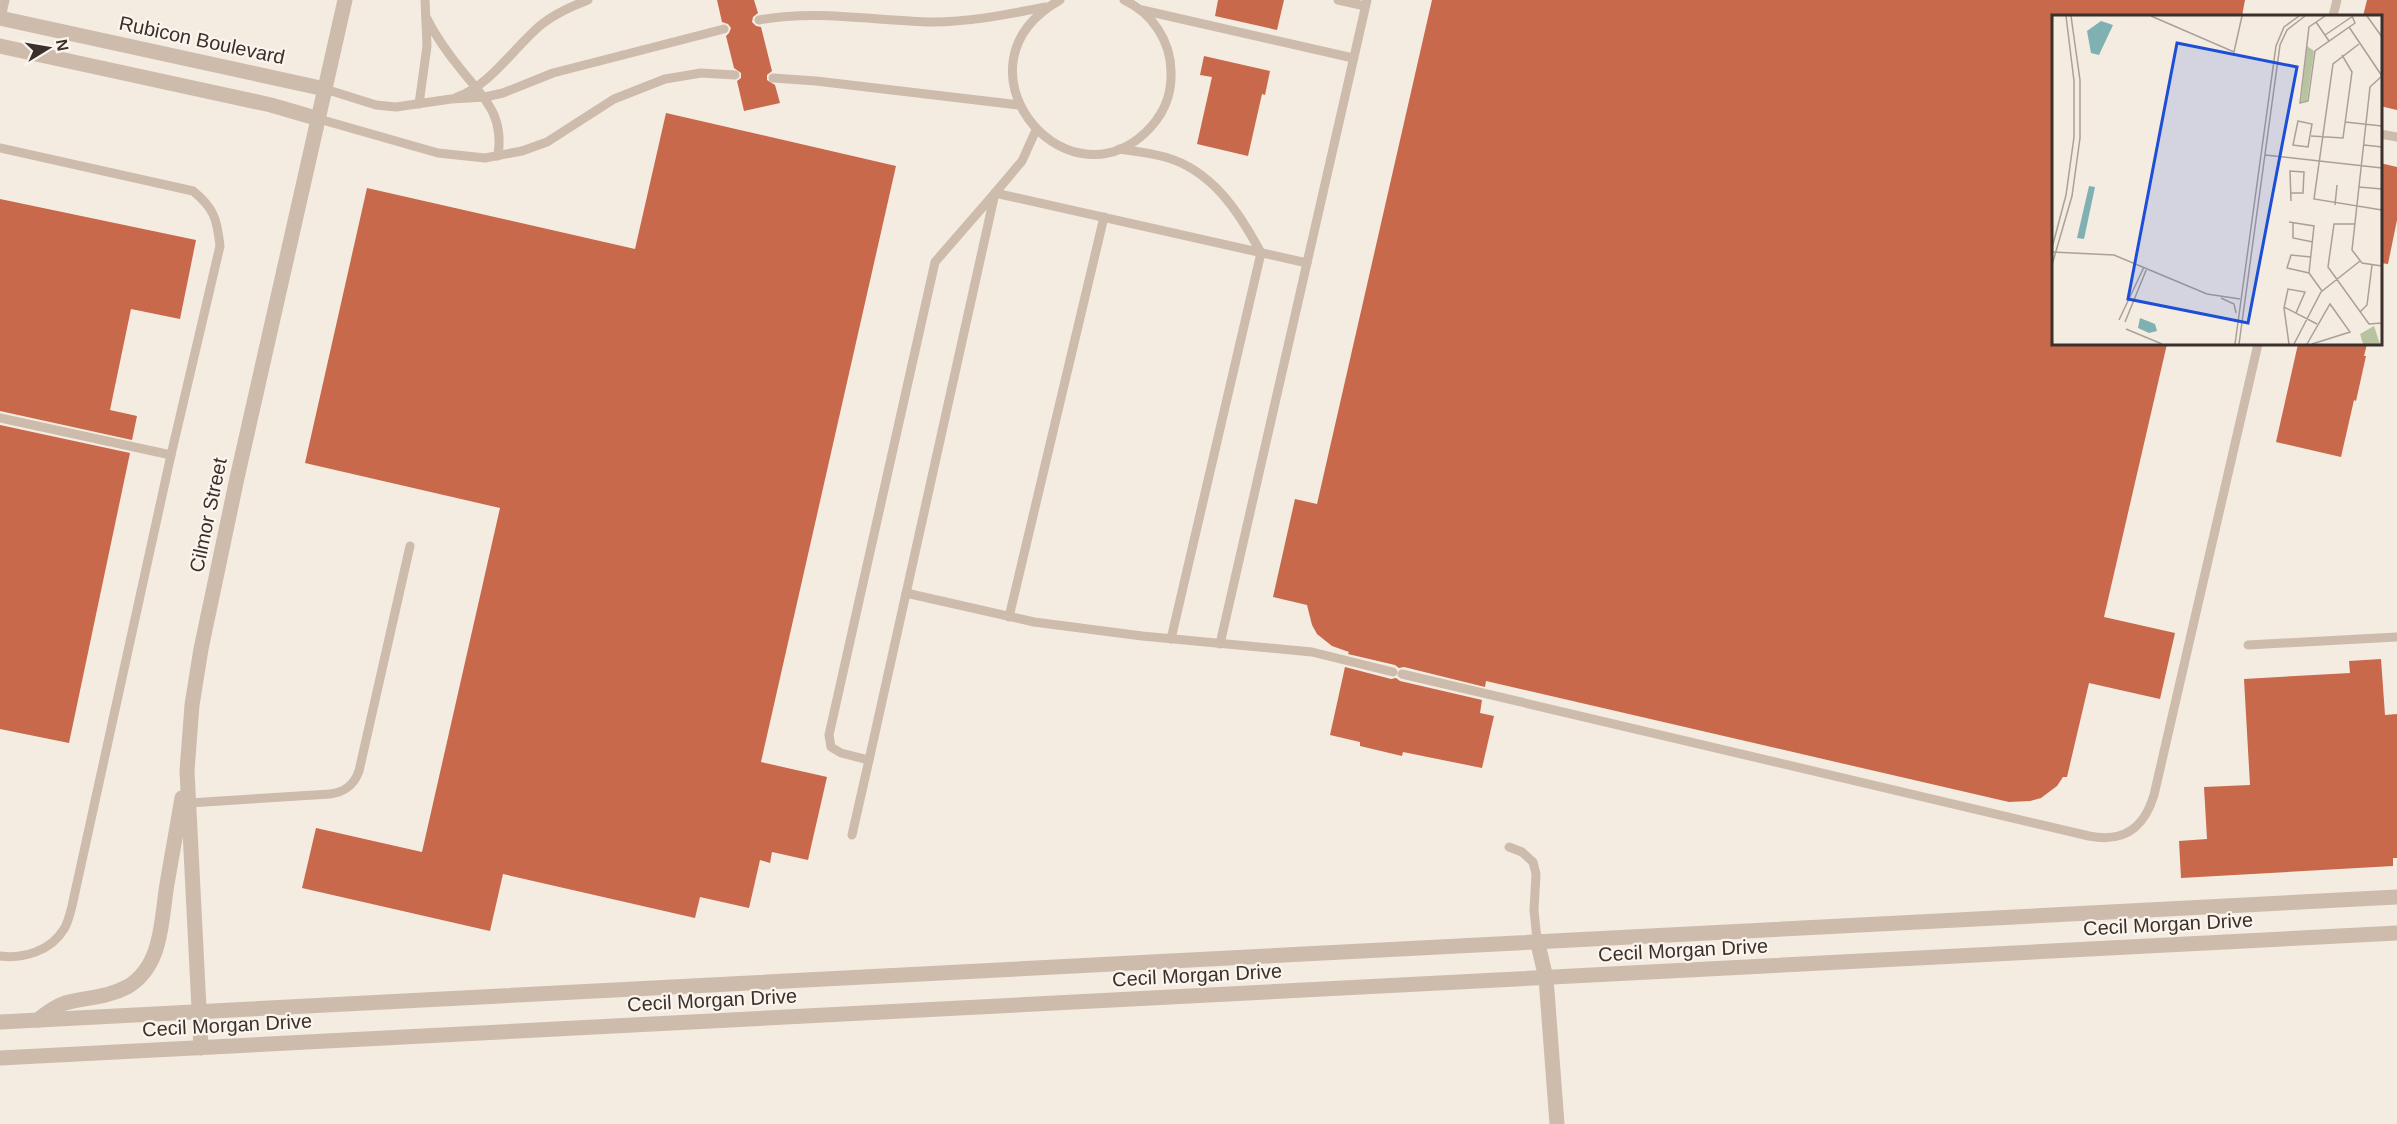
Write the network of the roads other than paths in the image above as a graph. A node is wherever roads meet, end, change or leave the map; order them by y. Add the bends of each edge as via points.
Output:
1 (5, 0) edge
2 (345, 0) edge
3 (425, 0) edge
4 (588, 0) edge
5 (1023, 0) edge
6 (1060, 0) edge
7 (1124, 0) edge
8 (1338, 0) edge
9 (2337, 0) edge
10 (1366, 3) edge
11 (1048, 7) junction
12 (1140, 9) junction
13 (1023, 11) junction
14 (2333, 15) edge
15 (426, 17) junction
16 (1, 18) edge
17 (759, 20) dead end
18 (724, 29) dead end
19 (0, 46) edge
20 (1353, 58) junction
21 (735, 75) dead end
22 (773, 78) dead end
23 (477, 87) junction
24 (325, 89) junction
25 (485, 97) junction
26 (451, 99) junction
27 (419, 104) junction
28 (1019, 105) junction
29 (319, 119) junction
30 (1036, 130) junction
31 (2382, 134) edge
32 (2397, 137) edge
33 (0, 148) edge
34 (1119, 149) junction
35 (498, 156) junction
36 (995, 193) junction
37 (1104, 217) junction
38 (1261, 252) junction
39 (1307, 263) junction
40 (2258, 345) edge
41 (0, 417) edge
42 (171, 455) junction
43 (410, 546) dead end
44 (906, 593) junction
45 (1008, 617) junction
46 (2397, 638) edge
47 (1171, 639) junction
48 (1220, 644) junction
49 (2248, 645) dead end
50 (869, 760) junction
51 (187, 771) junction
52 (189, 803) junction
53 (852, 835) dead end
54 (1509, 847) dead end
55 (2397, 897) edge
56 (2397, 933) edge
57 (1537, 940) junction
58 (0, 956) edge
59 (1546, 978) junction
60 (198, 1012) junction
61 (38, 1020) junction
62 (0, 1022) edge
63 (201, 1048) junction
64 (0, 1058) edge
65 (1557, 1124) edge

1 - 16 lane
2 - 24 street, Cilmor Street
3 - 15 lane
4 - 23 lane via 541,24
5 - 13 lane
6 - 11 lane
7 - 12 lane
8 - 10 lane
9 - 14 lane
10 - 20 lane
11 - 13 lane
11 - 28 lane via 1031,22 1020,40 1013,83
12 - 20 lane
12 - 34 lane via 1166,43 1172,85 1154,124
13 - 17 lane via 933,22 849,15
15 - 23 lane via 435,35
15 - 27 lane via 427,46
16 - 24 street, Rubicon Boulevard
18 - 25 lane via 554,73
19 - 29 street
20 - 39 lane
21 - 35 lane via 701,73 665,79 614,99 547,142
22 - 28 lane
23 - 25 lane
23 - 26 lane
24 - 27 lane via 376,105
24 - 29 street, Cilmor Street
25 - 26 lane
25 - 35 lane via 497,127
26 - 27 lane
28 - 30 lane
29 - 35 lane via 438,153
29 - 51 street, Cilmor Street via 201,650
30 - 34 lane via 1050,141 1075,151 1102,153
30 - 36 lane via 1022,161
31 - 32 lane
33 - 42 lane via 193,191 208,203 218,222 220,246
34 - 38 lane via 1165,157 1204,176 1222,193
36 - 37 lane
36 - 44 lane
36 - 50 lane via 936,262 829,735 835,751
37 - 38 lane
37 - 45 lane
38 - 39 lane
38 - 47 lane
39 - 48 lane
40 - 48 lane via 2154,795 2145,817 2122,836 2100,839 1312,652
41 - 42 lane
42 - 58 lane via 64,930 48,946 24,957
43 - 52 lane via 359,771 351,786 330,794
44 - 45 lane
44 - 50 lane
45 - 47 lane
46 - 49 lane
47 - 48 lane
50 - 53 lane
51 - 52 street, Cilmor Street
51 - 61 street via 162,930 151,962 137,980 125,987 66,1003
52 - 60 street, Cilmor Street
54 - 57 lane via 1533,862
55 - 57 street, Cecil Morgan Drive
56 - 59 street, Cecil Morgan Drive
57 - 59 street
57 - 60 street, Cecil Morgan Drive
59 - 63 street, Cecil Morgan Drive
59 - 65 street
60 - 61 street, Cecil Morgan Drive
60 - 63 street, Cilmor Street
61 - 62 street, Cecil Morgan Drive
63 - 64 street, Cecil Morgan Drive

